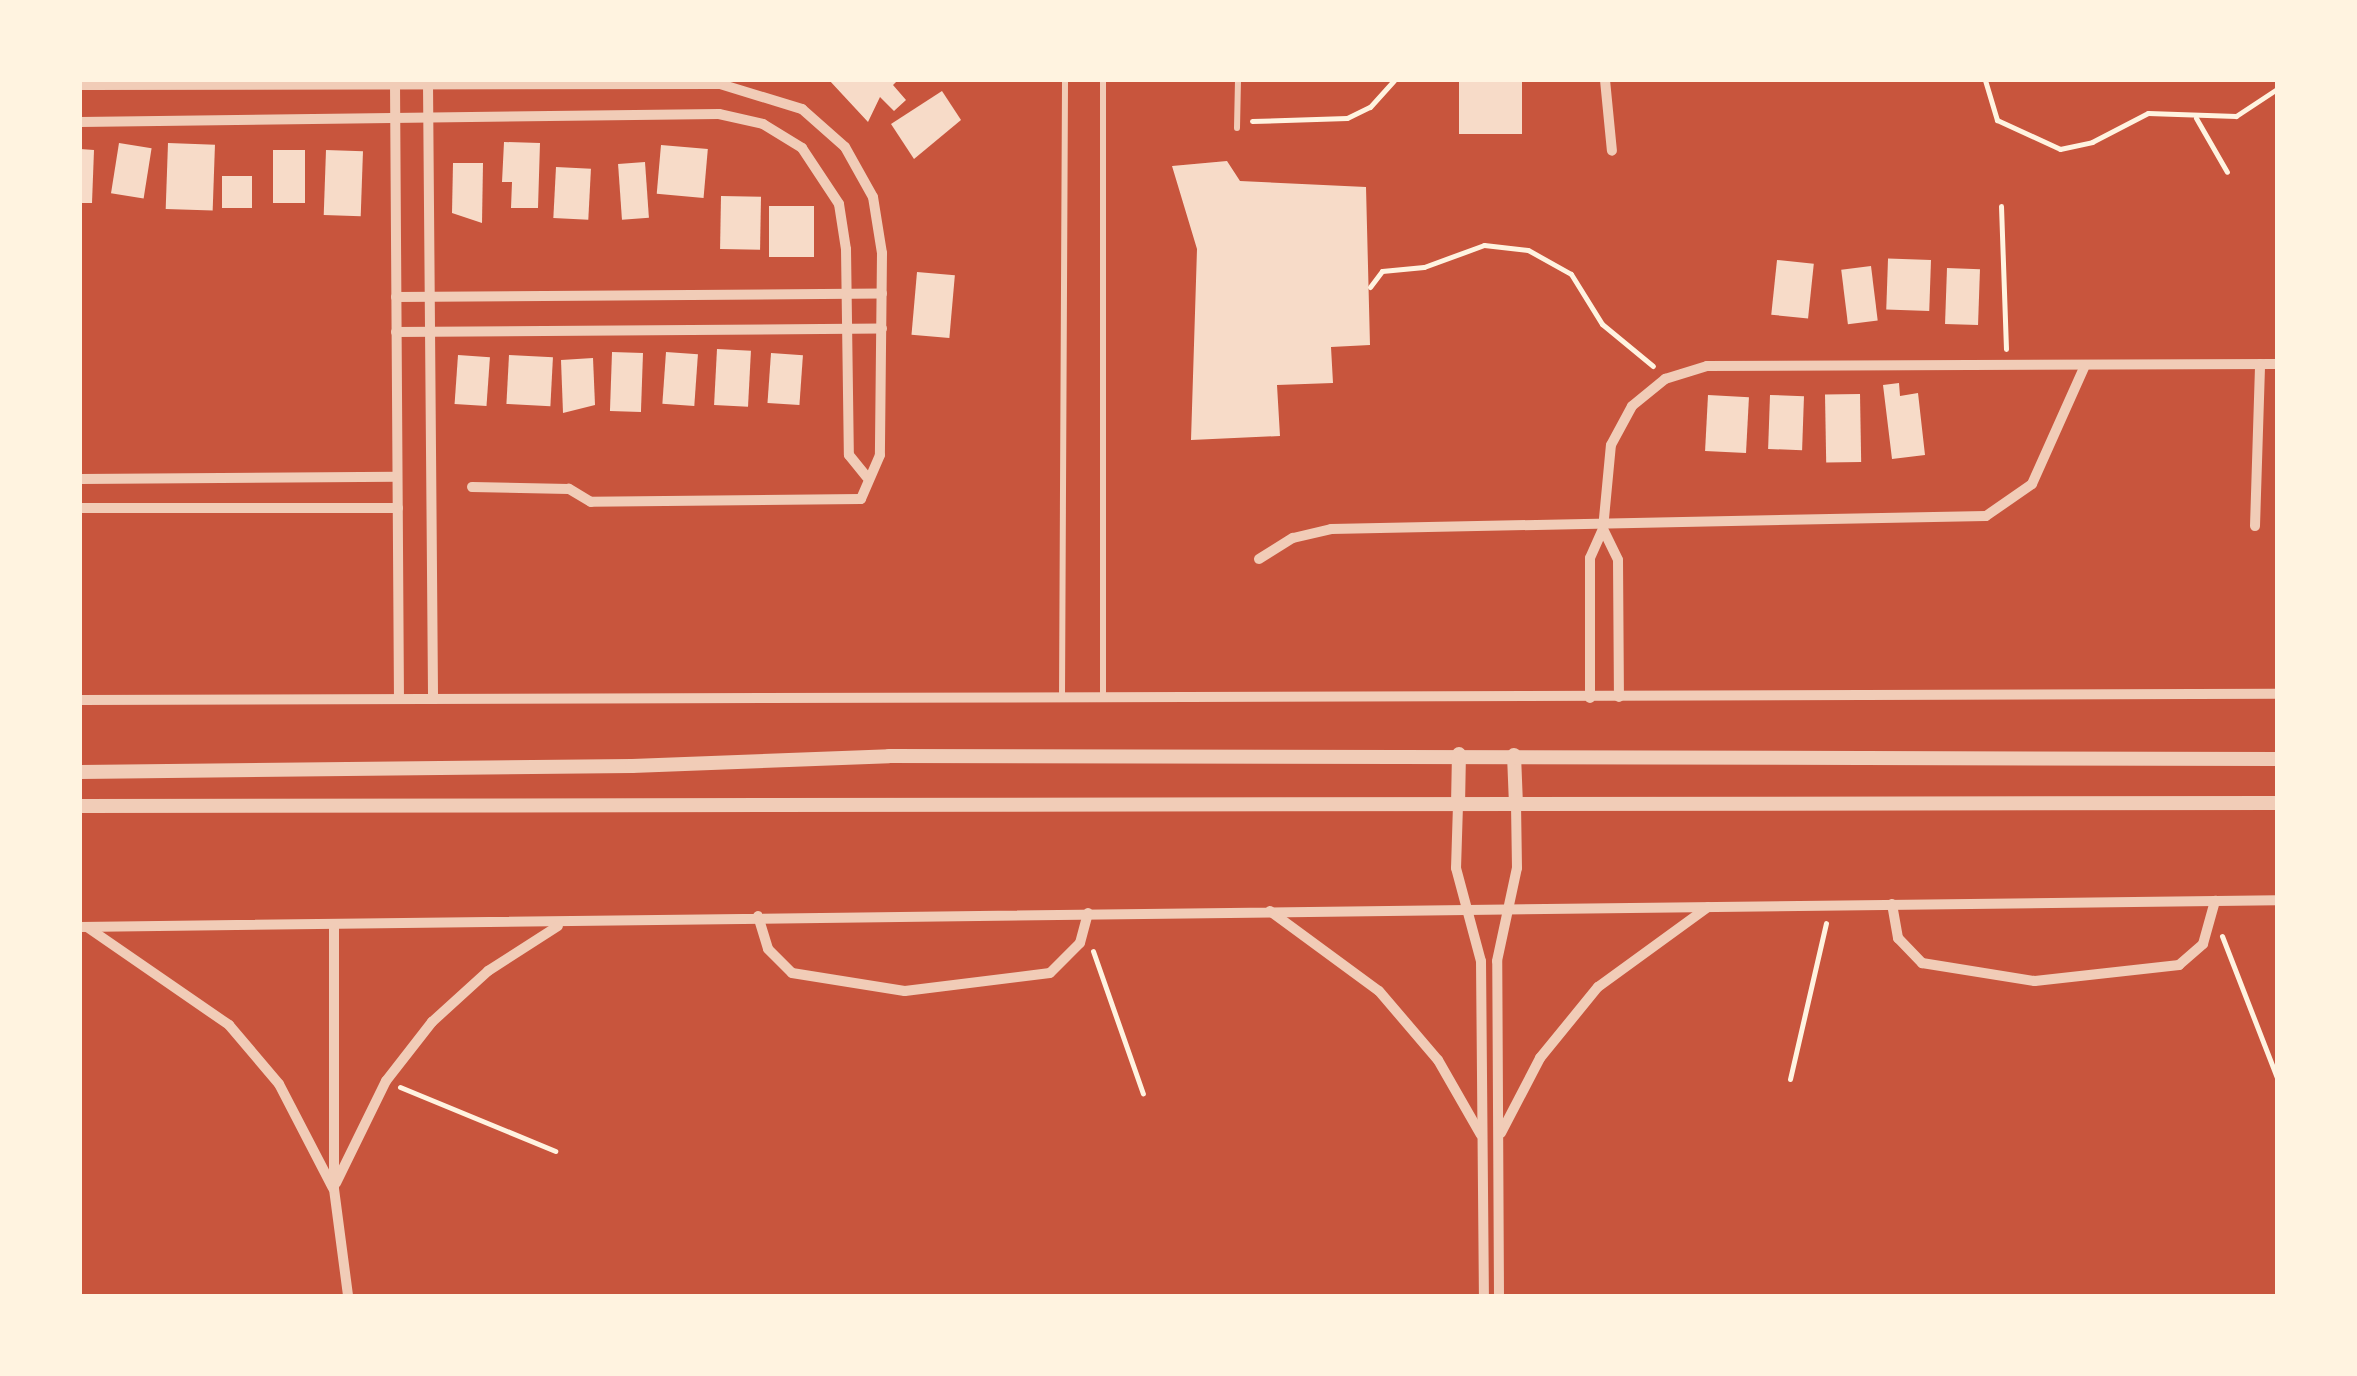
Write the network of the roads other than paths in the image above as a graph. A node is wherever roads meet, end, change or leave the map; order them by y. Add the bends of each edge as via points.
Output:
1 (1065, 80) edge
2 (1103, 80) edge
3 (1238, 80) edge
4 (1605, 80) edge
5 (395, 84) junction
6 (428, 84) junction
7 (80, 86) edge
8 (395, 116) junction
9 (429, 116) junction
10 (80, 122) edge
11 (1238, 124) road end
12 (1612, 151) dead end
13 (847, 294) junction
14 (882, 294) junction
15 (430, 297) junction
16 (396, 298) junction
17 (847, 330) junction
18 (882, 330) junction
19 (396, 332) junction
20 (430, 332) junction
21 (2260, 364) junction
22 (2277, 364) edge
23 (2084, 368) junction
24 (397, 477) junction
25 (867, 477) junction
26 (80, 479) edge
27 (472, 487) dead end
28 (80, 508) edge
29 (398, 508) junction
30 (2255, 526) dead end
31 (1603, 528) junction
32 (1259, 559) dead end
33 (2277, 694) edge
34 (433, 697) junction
35 (399, 698) junction
36 (1062, 698) junction
37 (1103, 698) junction
38 (1590, 698) junction
39 (1619, 698) junction
40 (80, 700) edge
41 (1458, 754) junction
42 (1514, 755) junction
43 (2277, 759) edge
44 (80, 772) edge
45 (2277, 803) edge
46 (1516, 804) junction
47 (1458, 805) junction
48 (80, 806) edge
49 (2277, 900) edge
50 (2214, 901) junction
51 (1892, 904) junction
52 (1708, 906) junction
53 (1508, 908) junction
54 (1468, 909) junction
55 (1270, 911) junction
56 (1088, 913) junction
57 (758, 916) junction
58 (562, 924) junction
59 (334, 925) junction
60 (84, 927) edge
61 (1483, 1138) junction
62 (1498, 1138) junction
63 (334, 1189) junction
64 (1499, 1247) junction
65 (1484, 1248) junction
66 (348, 1296) edge
67 (1484, 1296) edge
68 (1499, 1296) edge

1 - 36 lane
2 - 37 lane
3 - 11 lane
4 - 12 street
5 - 6 street
5 - 7 street
5 - 8 street
6 - 9 street
6 - 14 street via 720,84 776,96 825,126 861,170 880,224
8 - 9 street
8 - 10 street
8 - 16 street
9 - 13 street via 719,114 764,124 802,148 830,184 844,226
9 - 15 street
13 - 14 street
13 - 15 street
13 - 17 street
14 - 18 street
15 - 16 street
15 - 20 street
16 - 19 street
17 - 18 street
17 - 20 street
17 - 25 street via 849,456
18 - 25 street via 880,455
19 - 20 street
19 - 24 street
20 - 34 street
21 - 22 street
21 - 23 street
21 - 30 street
23 - 31 street via 2032,484 1986,516
23 - 31 street via 1707,366 1665,379 1632,406 1611,444
24 - 26 street
24 - 29 street
25 - 27 street via 864,496 853,502 591,502 569,489
28 - 29 street
29 - 35 street
31 - 32 street via 1331,529 1293,538
31 - 38 street via 1590,558
31 - 39 street via 1618,560
33 - 39 street
34 - 35 street
34 - 36 street
35 - 40 street
36 - 37 street
37 - 38 street
38 - 39 street
41 - 42 street
41 - 44 street via 889,756
41 - 47 street
42 - 43 street
42 - 46 street
45 - 46 street
46 - 47 street
46 - 53 street via 1517,868
47 - 48 street
47 - 54 street via 1454,847
49 - 50 street
50 - 51 street
50 - 51 street via 2202,944 2179,965 2034,981 1922,963 1898,938
51 - 52 street
52 - 53 street
52 - 62 street via 1632,956 1567,1020
53 - 54 street
53 - 62 street via 1498,961
54 - 55 street
54 - 61 street via 1482,960
55 - 56 street
55 - 61 street via 1345,961 1400,1013 1438,1060
56 - 57 street
56 - 57 street via 1072,955 1050,973 905,992 792,973 768,949
57 - 58 street
58 - 59 street
58 - 63 street via 459,995 386,1081
59 - 60 street
59 - 63 street
60 - 63 street via 229,1025 278,1084
61 - 65 street
62 - 64 street
63 - 66 street
64 - 65 street
64 - 68 street
65 - 67 street

